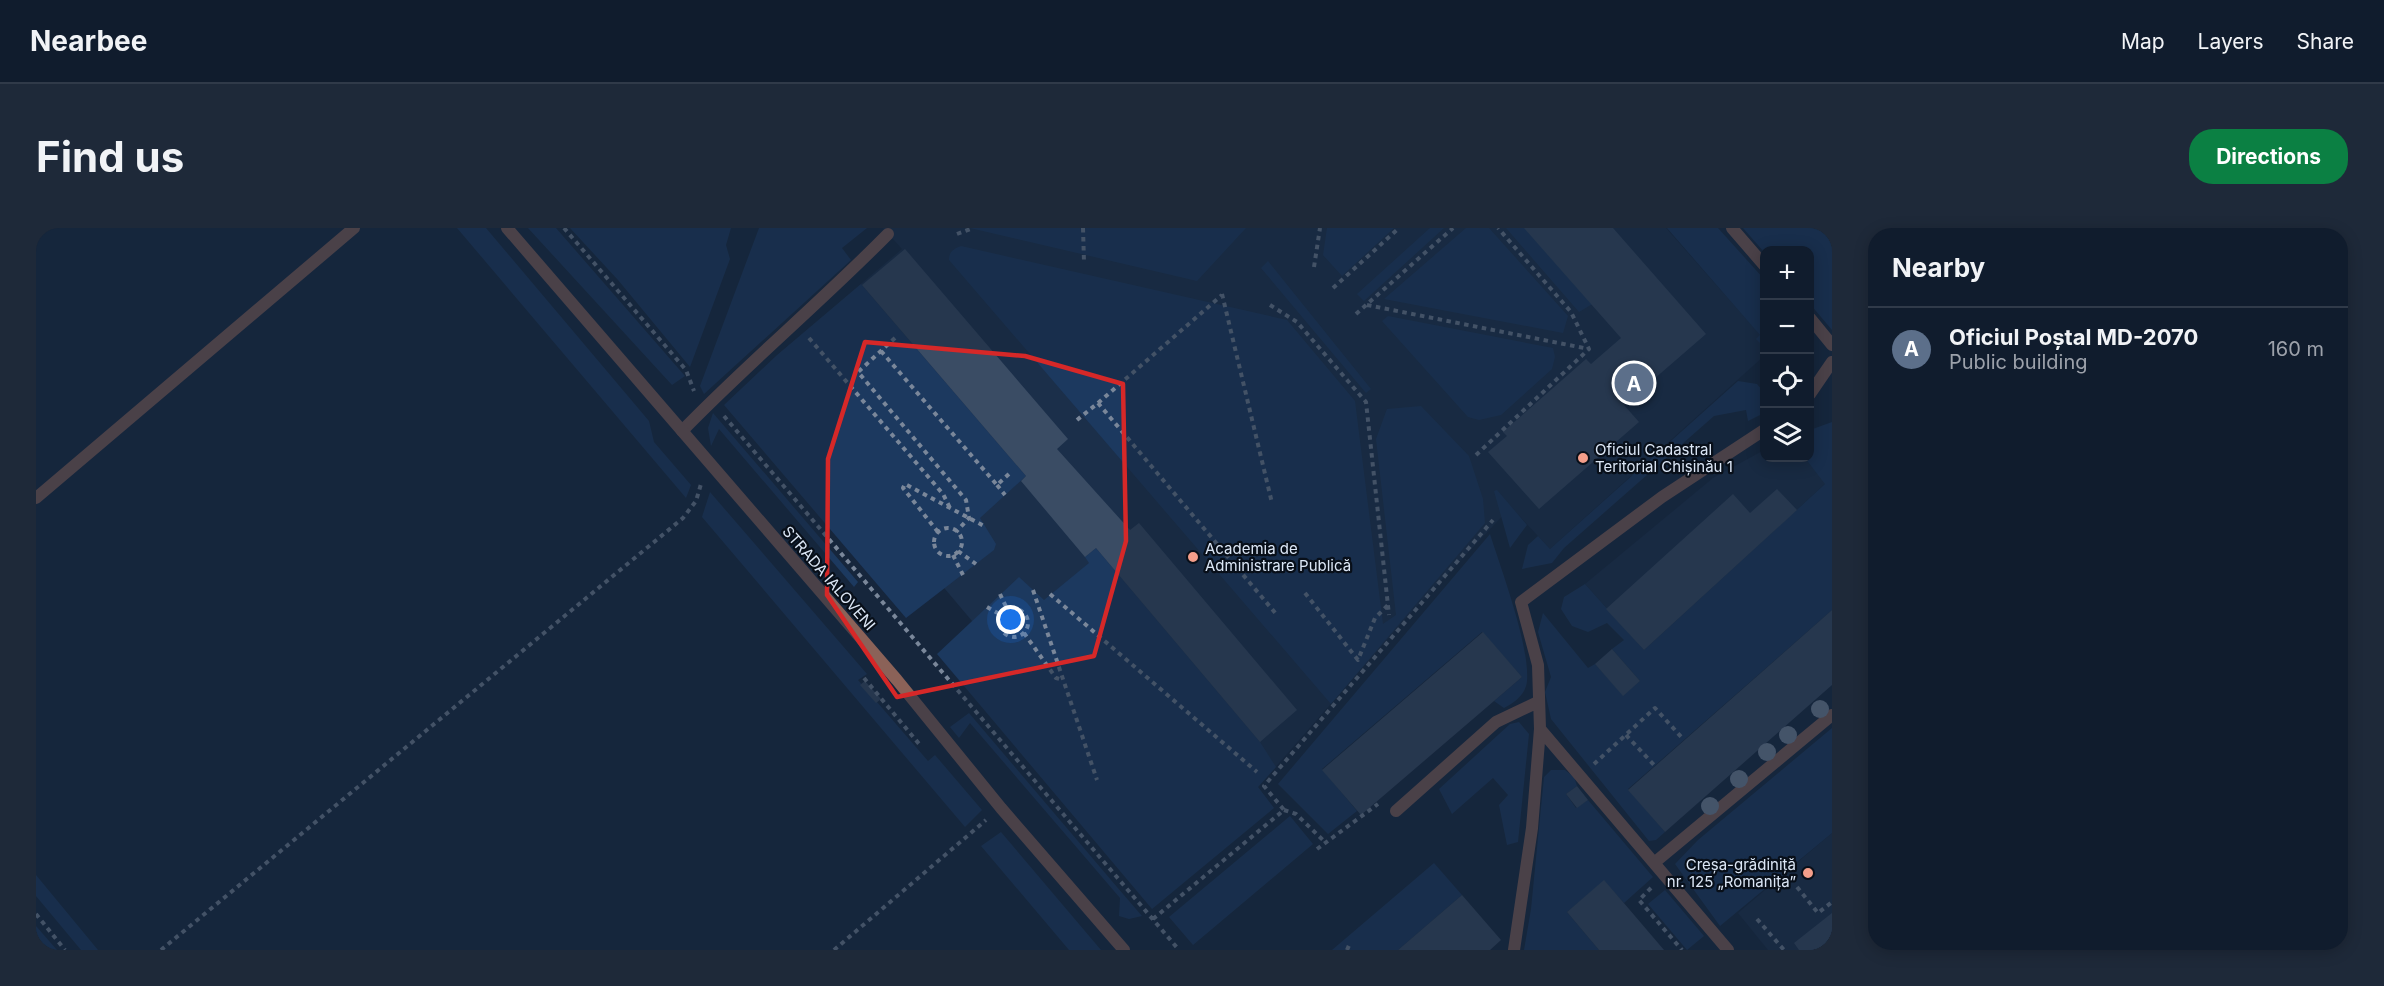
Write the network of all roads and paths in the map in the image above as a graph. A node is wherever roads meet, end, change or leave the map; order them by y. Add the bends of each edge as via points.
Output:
1 (354, 228) edge
2 (507, 228) edge
3 (564, 228) edge
4 (973, 228) edge
5 (1083, 228) edge
6 (1320, 228) edge
7 (1399, 228) edge
8 (1453, 228) edge
9 (1498, 228) edge
10 (1732, 228) edge
11 (888, 234) dead end
12 (957, 234) dead end
13 (1760, 260) edge
14 (1084, 262) dead end
15 (1314, 267) dead end
16 (1333, 288) dead end
17 (1270, 304) dead end
18 (1367, 305) junction
19 (1356, 314) dead end
20 (1814, 324) edge
21 (895, 338) dead end
22 (809, 339) dead end
23 (1832, 345) edge
24 (1589, 349) junction
25 (881, 351) junction
26 (1832, 362) edge
27 (1814, 387) edge
28 (709, 403) junction
29 (1098, 403) junction
30 (1077, 420) dead end
31 (682, 431) junction
32 (1760, 433) edge
33 (1476, 455) dead end
34 (709, 462) junction
35 (1011, 472) dead end
36 (997, 485) junction
37 (1005, 495) dead end
38 (36, 498) edge
39 (1272, 503) dead end
40 (950, 508) junction
41 (969, 518) junction
42 (1493, 520) dead end
43 (984, 526) dead end
44 (938, 532) junction
45 (956, 532) junction
46 (958, 551) junction
47 (953, 555) junction
48 (976, 564) dead end
49 (963, 575) dead end
50 (1033, 590) dead end
51 (1305, 593) dead end
52 (1000, 594) dead end
53 (1050, 594) dead end
54 (1388, 605) junction
55 (987, 607) dead end
56 (1008, 611) junction
57 (1277, 615) dead end
58 (1389, 615) dead end
59 (1003, 616) junction
60 (1024, 633) junction
61 (864, 678) dead end
62 (1063, 680) junction
63 (1538, 702) junction
64 (1832, 715) edge
65 (1540, 729) junction
66 (1626, 735) junction
67 (1684, 740) dead end
68 (920, 746) dead end
69 (1655, 766) dead end
70 (1257, 772) dead end
71 (1580, 776) junction
72 (1097, 780) dead end
73 (1411, 798) junction
74 (1001, 808) junction
75 (1284, 810) junction
76 (1396, 811) dead end
77 (1325, 842) junction
78 (1317, 849) dead end
79 (1654, 863) junction
80 (1665, 876) junction
81 (1797, 887) dead end
82 (1832, 902) edge
83 (36, 914) edge
84 (1153, 919) junction
85 (1757, 919) dead end
86 (1350, 942) dead end
87 (65, 950) edge
88 (161, 950) edge
89 (834, 950) edge
90 (1124, 950) edge
91 (1179, 950) edge
92 (1347, 950) edge
93 (1514, 950) edge
94 (1682, 950) edge
95 (1728, 950) edge
96 (1784, 950) edge

1 - 38 street
2 - 31 street, STRADA IALOVENI
3 - 28 path via 686,370 697,397
4 - 12 path
5 - 14 path
6 - 15 path
7 - 16 path
8 - 18 path
9 - 24 path via 1571,312
10 - 13 street
11 - 28 street
17 - 54 path via 1297,322 1366,402
18 - 19 path
18 - 24 path
20 - 23 street
21 - 25 path
22 - 40 path via 943,494
24 - 33 path
25 - 36 path
25 - 41 path via 858,372 966,500
26 - 27 street
28 - 31 street
28 - 84 path via 726,418
29 - 30 path
29 - 39 path via 1222,294
29 - 57 path
31 - 34 street, STRADA IALOVENI
32 - 63 street via 1662,497 1521,602 1538,665
34 - 74 street, STRADA IALOVENI via 897,680
34 - 88 path via 696,501 684,518
35 - 36 path
36 - 37 path
40 - 41 path
40 - 44 path via 905,484 903,488
41 - 43 path
41 - 45 path
42 - 75 path via 1264,786
44 - 45 path via 945,528
44 - 47 path via 936,550
45 - 46 path via 961,540
46 - 47 path
46 - 48 path
47 - 49 path
50 - 62 path
51 - 54 path via 1358,660 1375,618
52 - 56 path
53 - 70 path
54 - 58 path
55 - 59 path
56 - 59 path
56 - 60 path via 1017,609 1027,617
59 - 60 path via 1001,626 1006,634 1015,637
60 - 62 path via 1056,678
61 - 68 path
62 - 72 path
63 - 65 street
63 - 73 street via 1496,722
64 - 79 street
65 - 71 street
65 - 93 street via 1532,828
66 - 67 path via 1655,708
66 - 69 path
66 - 71 path
71 - 79 street
73 - 76 street
73 - 77 path via 1382,800
74 - 89 path
74 - 90 street, STRADA IALOVENI
75 - 77 path via 1296,814
75 - 84 path
77 - 78 path
79 - 80 street
80 - 94 path via 1639,900
80 - 95 street
81 - 82 path via 1818,913
83 - 87 path
84 - 91 path
85 - 96 path
86 - 92 path

